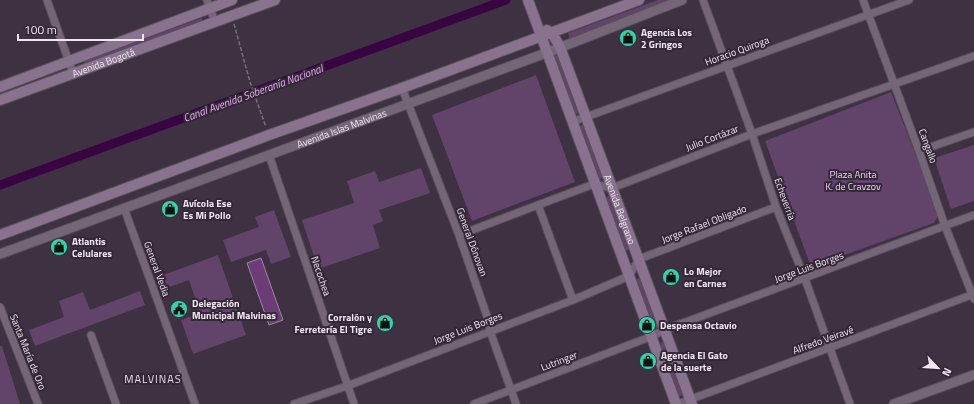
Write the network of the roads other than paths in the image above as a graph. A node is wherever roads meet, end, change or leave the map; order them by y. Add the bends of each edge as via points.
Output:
1 (47, 0) edge
2 (232, 0) edge
3 (275, 0) edge
4 (639, 0) edge
5 (682, 0) edge
6 (703, 0) edge
7 (863, 0) edge
8 (909, 0) edge
9 (528, 1) edge
10 (209, 4) edge
11 (868, 14) junction
12 (214, 22) junction
13 (536, 25) junction
14 (552, 32) junction
15 (540, 37) junction
16 (560, 47) junction
17 (546, 53) junction
18 (974, 56) edge
19 (69, 62) junction
20 (727, 65) junction
21 (73, 73) junction
22 (893, 84) junction
23 (0, 87) edge
24 (402, 88) junction
25 (0, 100) edge
26 (408, 104) junction
27 (586, 117) junction
28 (572, 122) junction
29 (974, 132) edge
30 (752, 134) junction
31 (920, 152) junction
32 (269, 155) junction
33 (594, 184) junction
34 (612, 188) junction
35 (538, 204) junction
36 (776, 207) junction
37 (124, 208) junction
38 (974, 215) edge
39 (946, 226) junction
40 (0, 234) edge
41 (459, 236) junction
42 (0, 254) edge
43 (639, 259) junction
44 (629, 276) junction
45 (805, 279) junction
46 (974, 296) edge
47 (573, 300) junction
48 (0, 307) edge
49 (490, 330) junction
50 (664, 330) junction
51 (91, 335) dead end
52 (650, 337) junction
53 (830, 348) junction
54 (974, 375) edge
55 (347, 386) junction
56 (512, 390) junction
57 (691, 402) edge
58 (38, 404) edge
59 (116, 404) edge
60 (195, 404) edge
61 (294, 404) edge
62 (354, 404) edge
63 (474, 404) edge
64 (516, 404) edge
65 (677, 404) edge
66 (850, 404) edge
67 (894, 404) edge

1 - 19 street
2 - 10 main road, Avenida Bogotá
3 - 12 main road, Avenida Bogotá
4 - 14 main road, Avenida Islas Malvinas
5 - 16 street, Avenida Islas Malvinas
6 - 20 street, Echeverría
7 - 11 street, Cangallo
8 - 11 street, Horacio Quiroga
9 - 13 main road, Avenida Belgrano
10 - 12 street
10 - 19 main road, Avenida Bogotá
11 - 20 street, Horacio Quiroga
11 - 22 street, Cangallo
12 - 21 main road, Avenida Bogotá
13 - 14 main road
13 - 15 main road, Avenida Belgrano
14 - 15 main road, Avenida Islas Malvinas
14 - 16 main road, Avenida Belgrano
15 - 17 main road, Avenida Belgrano
15 - 24 main road, Avenida Islas Malvinas
16 - 17 street, Avenida Islas Malvinas
16 - 27 main road, Avenida Belgrano
17 - 26 street, Avenida Islas Malvinas
17 - 28 main road, Avenida Belgrano
18 - 22 street, Julio Cortázar
19 - 21 street
19 - 23 main road, Avenida Bogotá
20 - 27 street, Horacio Quiroga
20 - 30 street, Echeverría
21 - 25 main road, Avenida Bogotá
22 - 30 street, Julio Cortázar
22 - 31 street, Cangallo
24 - 26 street, General Dónovan
24 - 40 main road, Avenida Islas Malvinas
26 - 32 street, Avenida Islas Malvinas
26 - 41 street, General Dónovan
27 - 28 street, Horacio Quiroga
27 - 34 main road, Avenida Belgrano
28 - 33 main road, Avenida Belgrano
29 - 31 street
30 - 34 street, Julio Cortázar
30 - 36 street, Echeverría
31 - 39 street, Cangallo
32 - 37 street, Avenida Islas Malvinas
32 - 55 street, Necochea
33 - 34 street
33 - 35 street
33 - 44 main road, Avenida Belgrano
34 - 43 main road, Avenida Belgrano
35 - 41 street
35 - 47 street
36 - 43 street, Jorge Rafael Obligado
36 - 45 street, Echeverría
37 - 42 street, Avenida Islas Malvinas
37 - 60 street, General Vedia
38 - 39 street, Jorge Luis Borges
39 - 45 street, Jorge Luis Borges
39 - 46 street, Cangallo
41 - 49 street, General Dónovan
43 - 44 street
43 - 50 main road, Avenida Belgrano
44 - 47 street, Jorge Luis Borges
44 - 52 main road, Avenida Belgrano
45 - 50 street, Jorge Luis Borges
45 - 53 street, Echeverría
46 - 53 street, Alfredo Veiravé
47 - 49 street, Jorge Luis Borges
48 - 58 street, Santa María de Oro
49 - 55 street, Jorge Luis Borges
49 - 56 street, General Dónovan
50 - 52 street, Jorge Luis Borges
50 - 57 main road, Avenida Belgrano
51 - 59 street
52 - 56 street, Lutringer
52 - 65 main road, Avenida Belgrano
53 - 57 street, Alfredo Veiravé
53 - 66 street, Echeverría
54 - 67 street
55 - 61 street, Jorge Luis Borges
55 - 62 street, Necochea
56 - 63 street, Lutringer
56 - 64 street, General Dónovan
57 - 65 street, Alfredo Veiravé

